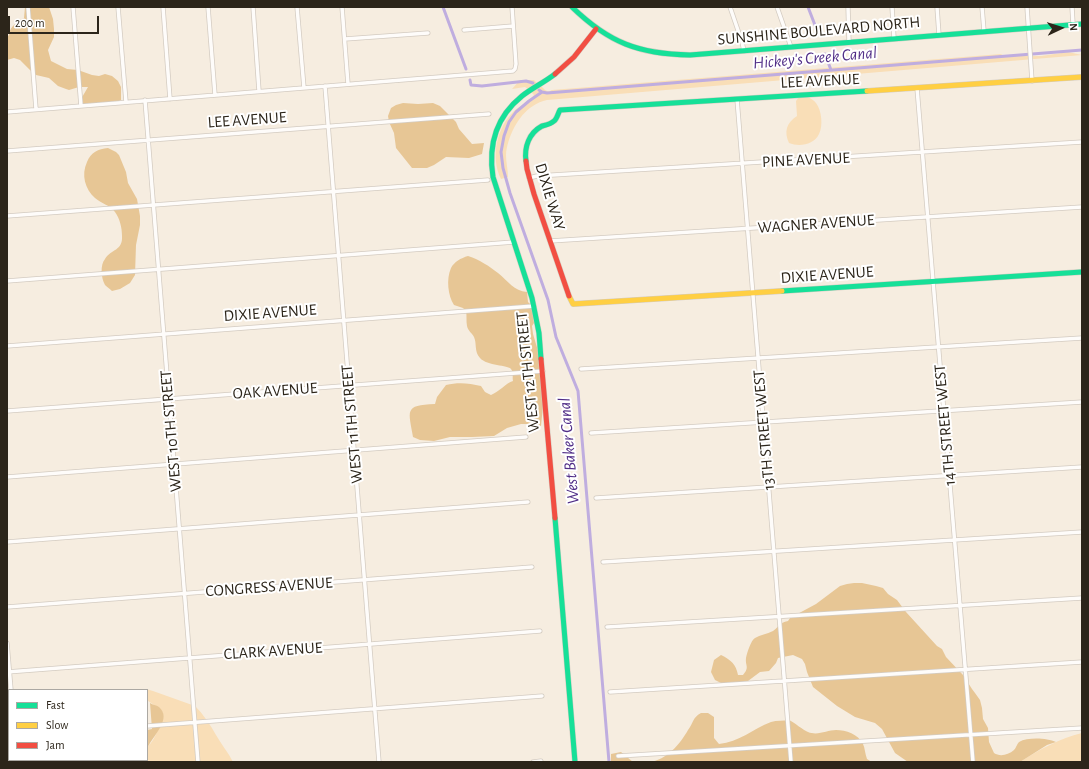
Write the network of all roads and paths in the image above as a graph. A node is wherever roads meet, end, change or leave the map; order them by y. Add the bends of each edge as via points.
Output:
1 (28, 7) edge
2 (73, 7) edge
3 (118, 7) edge
4 (163, 7) edge
5 (208, 7) edge
6 (252, 7) edge
7 (297, 7) edge
8 (342, 7) edge
9 (512, 7) edge
10 (572, 7) edge
11 (730, 7) edge
12 (777, 7) edge
13 (848, 7) edge
14 (892, 7) edge
15 (937, 7) edge
16 (982, 7) edge
17 (1027, 7) edge
18 (1072, 7) edge
19 (1073, 24) junction
20 (1082, 24) edge
21 (513, 26) junction
22 (1028, 28) junction
23 (596, 29) junction
24 (464, 30) dead end
25 (984, 31) junction
26 (428, 33) dead end
27 (939, 35) junction
28 (894, 38) junction
29 (345, 39) junction
30 (850, 42) junction
31 (791, 47) junction
32 (744, 51) junction
33 (1082, 77) edge
34 (1032, 81) junction
35 (348, 84) junction
36 (325, 86) junction
37 (304, 88) junction
38 (917, 88) junction
39 (259, 91) junction
40 (215, 95) junction
41 (170, 98) junction
42 (737, 99) junction
43 (145, 100) junction
44 (126, 102) junction
45 (81, 106) junction
46 (36, 109) junction
47 (560, 110) joint
48 (7, 112) edge
49 (489, 114) dead end
50 (328, 126) junction
51 (148, 141) junction
52 (1082, 142) edge
53 (7, 151) edge
54 (922, 152) junction
55 (742, 164) junction
56 (529, 178) junction
57 (488, 180) dead end
58 (333, 192) junction
59 (153, 205) junction
60 (1082, 207) edge
61 (7, 216) edge
62 (928, 217) junction
63 (747, 228) junction
64 (550, 241) junction
65 (514, 242) junction
66 (339, 256) junction
67 (158, 270) junction
68 (1082, 272) edge
69 (7, 281) edge
70 (933, 282) junction
71 (753, 293) junction
72 (573, 304) joint
73 (534, 306) junction
74 (344, 320) junction
75 (164, 334) junction
76 (1082, 338) edge
77 (7, 346) edge
78 (938, 346) junction
79 (758, 358) junction
80 (581, 369) dead end
81 (543, 371) junction
82 (349, 385) junction
83 (169, 399) junction
84 (1082, 402) edge
85 (7, 411) edge
86 (944, 411) junction
87 (763, 422) junction
88 (591, 433) dead end
89 (526, 437) dead end
90 (354, 450) junction
91 (174, 464) junction
92 (1082, 467) edge
93 (7, 476) edge
94 (949, 476) junction
95 (768, 487) junction
96 (596, 498) dead end
97 (528, 502) dead end
98 (359, 515) junction
99 (179, 528) junction
100 (1082, 532) edge
101 (954, 540) junction
102 (7, 542) edge
103 (774, 552) junction
104 (603, 562) dead end
105 (532, 567) dead end
106 (365, 579) junction
107 (184, 593) junction
108 (1082, 598) edge
109 (959, 605) junction
110 (7, 607) edge
111 (779, 616) junction
112 (607, 627) dead end
113 (540, 631) dead end
114 (7, 643) edge
115 (370, 644) junction
116 (190, 658) junction
117 (1082, 662) edge
118 (965, 670) junction
119 (8, 671) edge
120 (784, 681) junction
121 (11, 689) edge
122 (610, 692) dead end
123 (542, 696) dead end
124 (375, 709) junction
125 (195, 722) junction
126 (148, 726) edge
127 (1082, 728) edge
128 (970, 735) junction
129 (790, 746) junction
130 (618, 756) dead end
131 (542, 761) edge
132 (198, 762) edge
133 (379, 762) edge
134 (533, 762) edge
135 (575, 762) edge
136 (791, 762) edge
137 (972, 762) edge

1 - 46 street
2 - 45 street
3 - 44 street
4 - 41 street
5 - 40 street
6 - 39 street
7 - 37 street
8 - 29 street
9 - 21 street
10 - 23 street, SUNSHINE BOULEVARD NORTH
11 - 32 street
12 - 31 street
13 - 30 street
14 - 28 street
15 - 27 street
16 - 25 street
17 - 22 street
18 - 19 street
19 - 20 street, SUNSHINE BOULEVARD NORTH
19 - 22 street, SUNSHINE BOULEVARD NORTH
21 - 24 street
21 - 35 street via 516,64 513,71
22 - 25 street, SUNSHINE BOULEVARD NORTH
22 - 34 street
23 - 32 street, SUNSHINE BOULEVARD NORTH via 631,47 660,54 690,55
23 - 65 street, WEST 12TH STREET via 564,67 512,105 496,130 491,150 491,171
25 - 27 street, SUNSHINE BOULEVARD NORTH
26 - 29 street
27 - 28 street, SUNSHINE BOULEVARD NORTH
28 - 30 street, SUNSHINE BOULEVARD NORTH
29 - 35 street
30 - 31 street, SUNSHINE BOULEVARD NORTH
31 - 32 street, SUNSHINE BOULEVARD NORTH
33 - 34 street, LEE AVENUE
34 - 38 street, LEE AVENUE
35 - 36 street
36 - 37 street
36 - 50 street, WEST 11TH STREET
37 - 39 street
38 - 42 street, LEE AVENUE
38 - 54 street, 14TH STREET WEST
39 - 40 street
40 - 41 street
41 - 43 street
42 - 47 street, LEE AVENUE
42 - 55 street, 13TH STREET WEST
43 - 44 street
43 - 51 street, WEST 10TH STREET
44 - 45 street
45 - 46 street
46 - 48 street
47 - 56 street, DIXIE WAY via 554,121 537,130 528,141 525,154
49 - 50 street, LEE AVENUE
50 - 51 street, LEE AVENUE
50 - 58 street, WEST 11TH STREET
51 - 53 street, LEE AVENUE
51 - 59 street, WEST 10TH STREET
52 - 54 street, PINE AVENUE
54 - 55 street, PINE AVENUE
54 - 62 street, 14TH STREET WEST
55 - 56 street, PINE AVENUE
55 - 63 street, 13TH STREET WEST
56 - 64 street, DIXIE WAY
57 - 58 street
58 - 59 street
58 - 66 street, WEST 11TH STREET
59 - 61 street
59 - 67 street, WEST 10TH STREET
60 - 62 street, WAGNER AVENUE
62 - 63 street, WAGNER AVENUE
62 - 70 street, 14TH STREET WEST
63 - 64 street, WAGNER AVENUE
63 - 71 street, 13TH STREET WEST
64 - 72 street, DIXIE WAY
65 - 66 street
65 - 73 street, WEST 12TH STREET
66 - 67 street
66 - 74 street, WEST 11TH STREET
67 - 69 street
67 - 75 street, WEST 10TH STREET
68 - 70 street, DIXIE AVENUE
70 - 71 street, DIXIE AVENUE
70 - 78 street, 14TH STREET WEST
71 - 72 street, DIXIE AVENUE
71 - 79 street, 13TH STREET WEST
73 - 74 street, DIXIE AVENUE
73 - 81 street, WEST 12TH STREET
74 - 75 street, DIXIE AVENUE
74 - 82 street, WEST 11TH STREET
75 - 77 street, DIXIE AVENUE
75 - 83 street, WEST 10TH STREET
76 - 78 street
78 - 79 street
78 - 86 street, 14TH STREET WEST
79 - 80 street
79 - 87 street, 13TH STREET WEST
81 - 82 street, OAK AVENUE
81 - 135 street, WEST 12TH STREET
82 - 83 street, OAK AVENUE
82 - 90 street, WEST 11TH STREET
83 - 85 street, OAK AVENUE
83 - 91 street, WEST 10TH STREET
84 - 86 street
86 - 87 street
86 - 94 street, 14TH STREET WEST
87 - 88 street
87 - 95 street, 13TH STREET WEST
89 - 90 street
90 - 91 street
90 - 98 street, WEST 11TH STREET
91 - 93 street
91 - 99 street, WEST 10TH STREET
92 - 94 street
94 - 95 street
94 - 101 street, 14TH STREET WEST
95 - 96 street
95 - 103 street, 13TH STREET WEST
97 - 98 street
98 - 99 street
98 - 106 street, WEST 11TH STREET
99 - 102 street
99 - 107 street, WEST 10TH STREET
100 - 101 street
101 - 103 street
101 - 109 street, 14TH STREET WEST
103 - 104 street
103 - 111 street, 13TH STREET WEST
105 - 106 street, CONGRESS AVENUE
106 - 107 street, CONGRESS AVENUE
106 - 115 street, WEST 11TH STREET
107 - 110 street, CONGRESS AVENUE
107 - 116 street, WEST 10TH STREET
108 - 109 street
109 - 111 street
109 - 118 street, 14TH STREET WEST
111 - 112 street
111 - 120 street, 13TH STREET WEST
113 - 115 street, CLARK AVENUE
114 - 119 street
115 - 116 street, CLARK AVENUE
115 - 124 street, WEST 11TH STREET
116 - 119 street, CLARK AVENUE
116 - 125 street, WEST 10TH STREET
117 - 118 street
118 - 120 street
118 - 128 street, 14TH STREET WEST
119 - 121 street
120 - 122 street
120 - 129 street, 13TH STREET WEST
123 - 124 street
124 - 125 street
124 - 133 street, WEST 11TH STREET
125 - 126 street
125 - 132 street, WEST 10TH STREET
127 - 128 street
128 - 129 street
128 - 137 street, 14TH STREET WEST
129 - 130 street
129 - 136 street, 13TH STREET WEST
131 - 134 street

